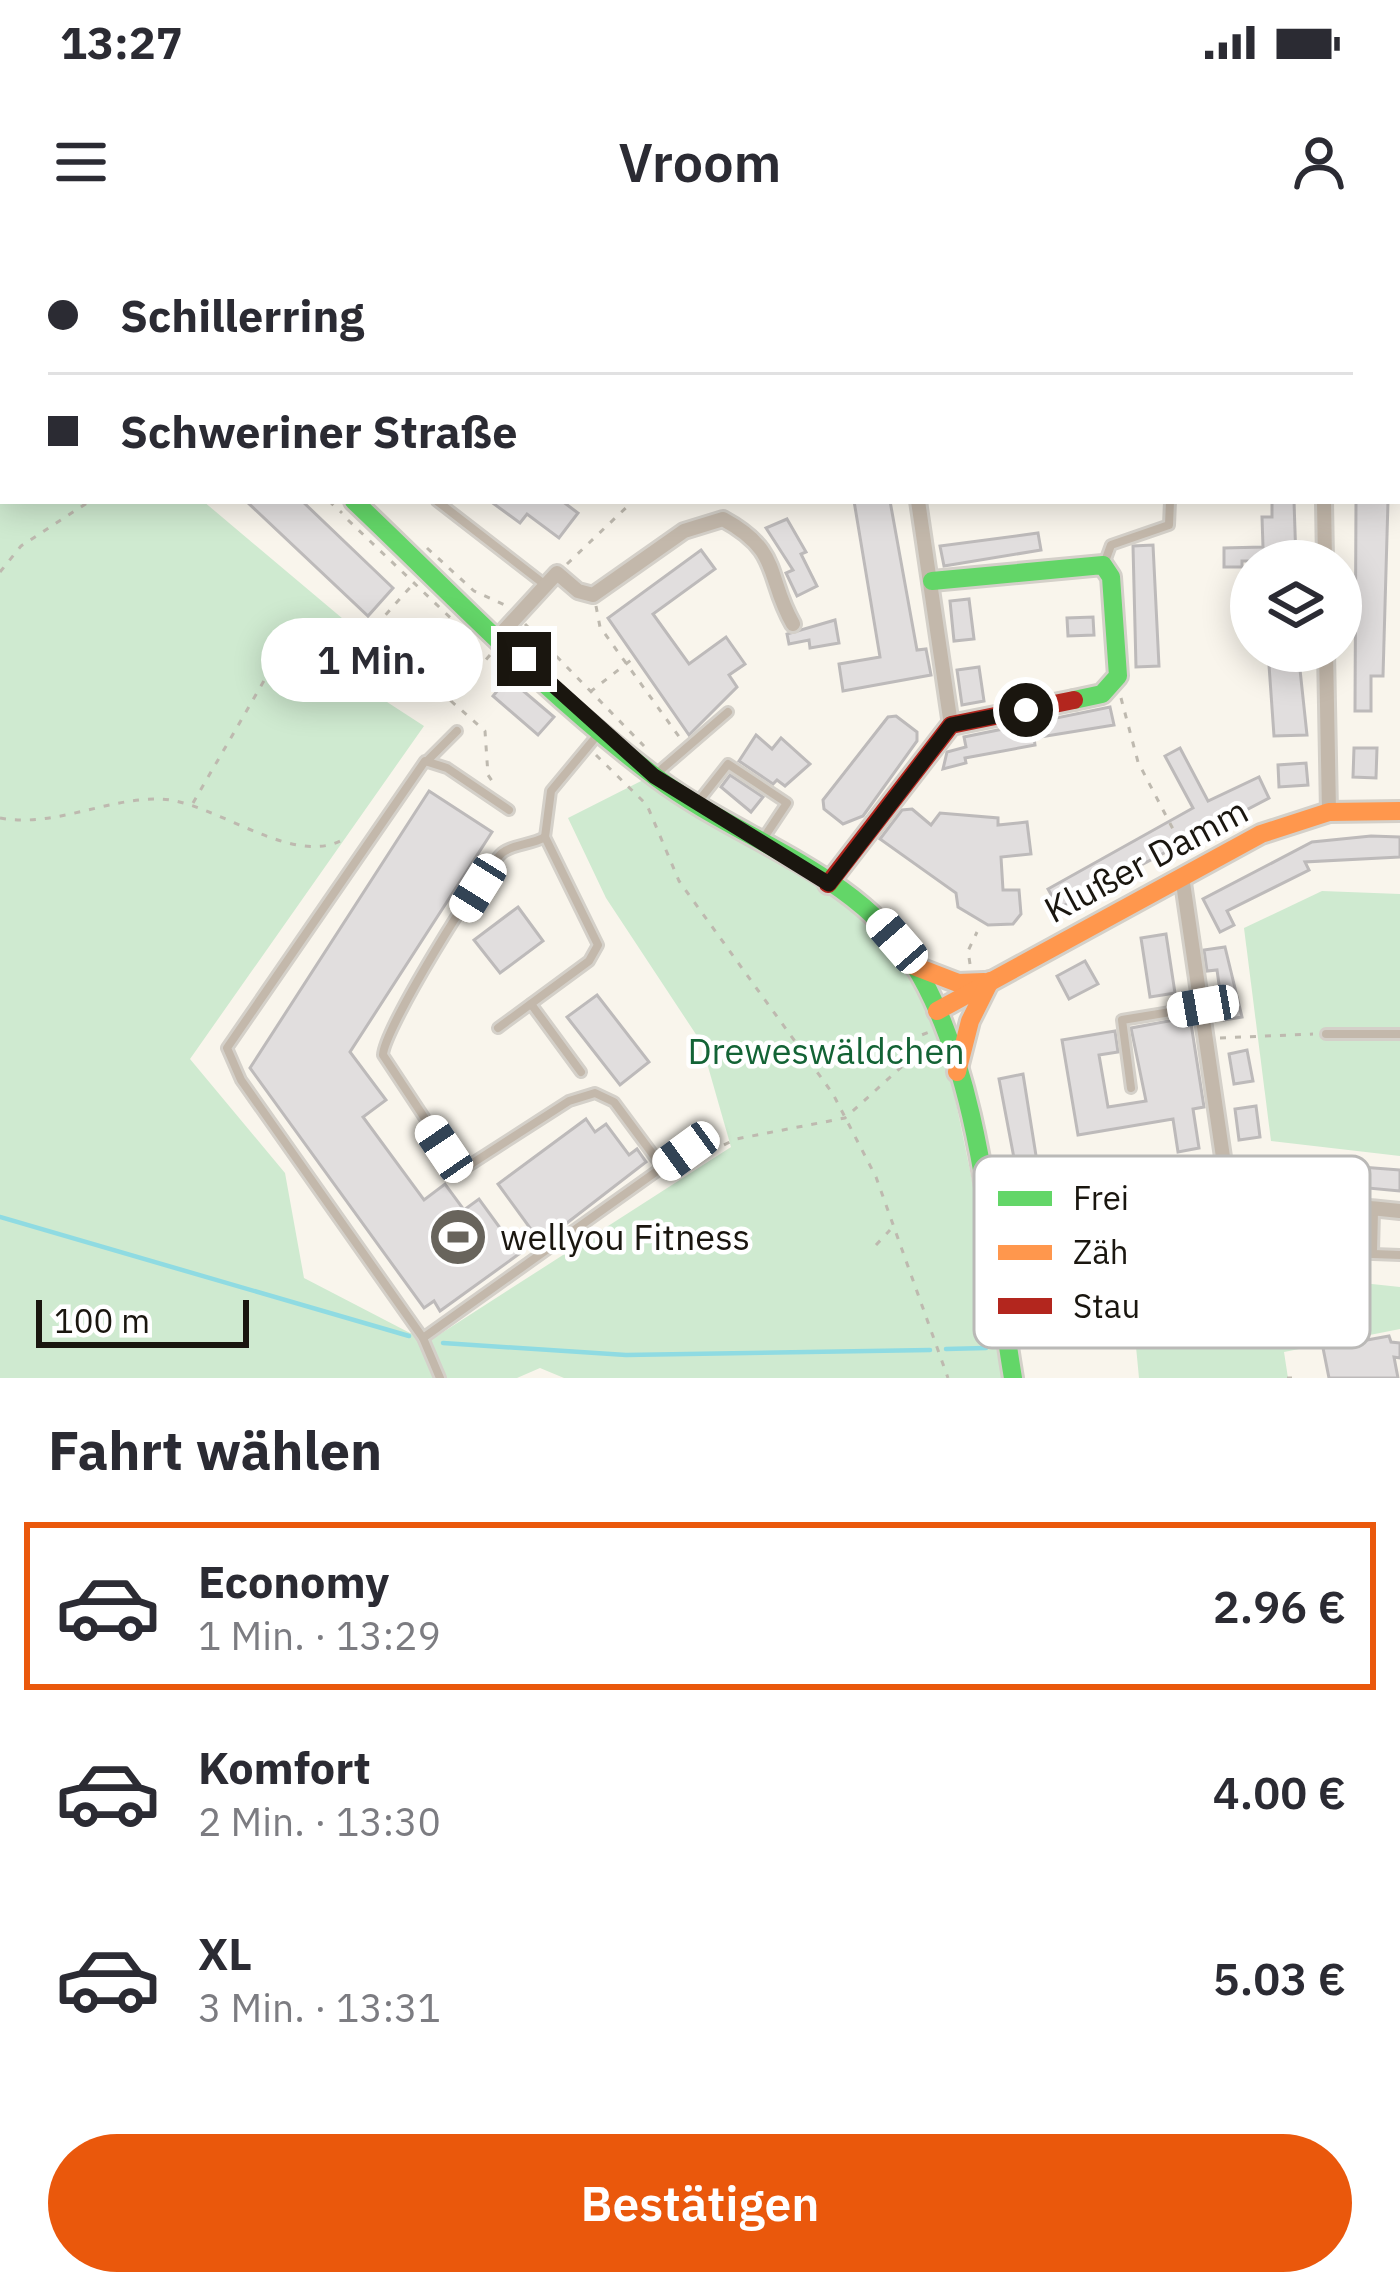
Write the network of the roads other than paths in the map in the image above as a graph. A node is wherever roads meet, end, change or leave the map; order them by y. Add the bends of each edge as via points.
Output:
1 (358, 504) edge
2 (441, 504) edge
3 (919, 504) edge
4 (1170, 504) edge
5 (1324, 504) edge
6 (1325, 540) edge
7 (1103, 565) junction
8 (932, 581) junction
9 (545, 586) junction
10 (793, 624) dead end
11 (495, 645) junction
12 (1327, 672) edge
13 (728, 712) dead end
14 (951, 725) junction
15 (602, 729) junction
16 (457, 731) dead end
17 (429, 759) junction
18 (660, 770) junction
19 (695, 806) junction
20 (509, 810) dead end
21 (1400, 811) edge
22 (1329, 812) junction
23 (545, 837) junction
24 (760, 843) junction
25 (1188, 873) junction
26 (829, 884) junction
27 (914, 965) junction
28 (990, 981) junction
29 (531, 1004) junction
30 (1203, 1006) junction
31 (937, 1011) junction
32 (498, 1028) dead end
33 (1326, 1034) road end
34 (1400, 1034) edge
35 (580, 1072) dead end
36 (956, 1077) junction
37 (1130, 1088) dead end
38 (709, 1134) dead end
39 (1223, 1156) edge
40 (663, 1168) junction
41 (974, 1172) edge
42 (1370, 1208) edge
43 (1374, 1208) junction
44 (1400, 1211) edge
45 (1373, 1251) joint
46 (1400, 1255) edge
47 (423, 1337) junction
48 (1007, 1348) edge
49 (440, 1378) edge
50 (1013, 1378) edge

1 - 11 main road
2 - 9 lane
3 - 8 street
4 - 7 lane via 1169,525 1111,544
5 - 6 street
7 - 8 main road
7 - 14 main road via 1111,577 1114,686
8 - 14 street
9 - 10 street via 557,573 593,595 684,531 723,519 766,554
9 - 11 street
11 - 15 main road
12 - 22 street
13 - 18 lane
14 - 26 main road
15 - 18 main road
15 - 23 lane via 551,791
16 - 17 lane
17 - 20 lane
17 - 47 lane via 238,1028 227,1058
18 - 19 main road
19 - 24 main road
19 - 24 lane via 728,764 787,803
21 - 22 main road, Klußer Damm
22 - 25 main road, Klußer Damm via 1261,834
23 - 29 lane via 598,945 589,961
23 - 40 lane via 498,856 399,1012 383,1055 465,1168 595,1093 614,1102
24 - 26 main road
25 - 28 main road, Klußer Damm
25 - 30 street
26 - 27 main road via 881,923
27 - 28 main road via 958,983
27 - 31 main road
28 - 31 main road, Klußer Damm
28 - 36 main road
29 - 32 lane
29 - 35 lane
30 - 37 lane via 1122,1020
30 - 39 street
31 - 36 main road
33 - 34 lane
36 - 41 main road
38 - 40 lane
40 - 47 lane
42 - 43 street
43 - 44 street
43 - 45 lane
45 - 46 lane
47 - 49 lane
48 - 50 main road

